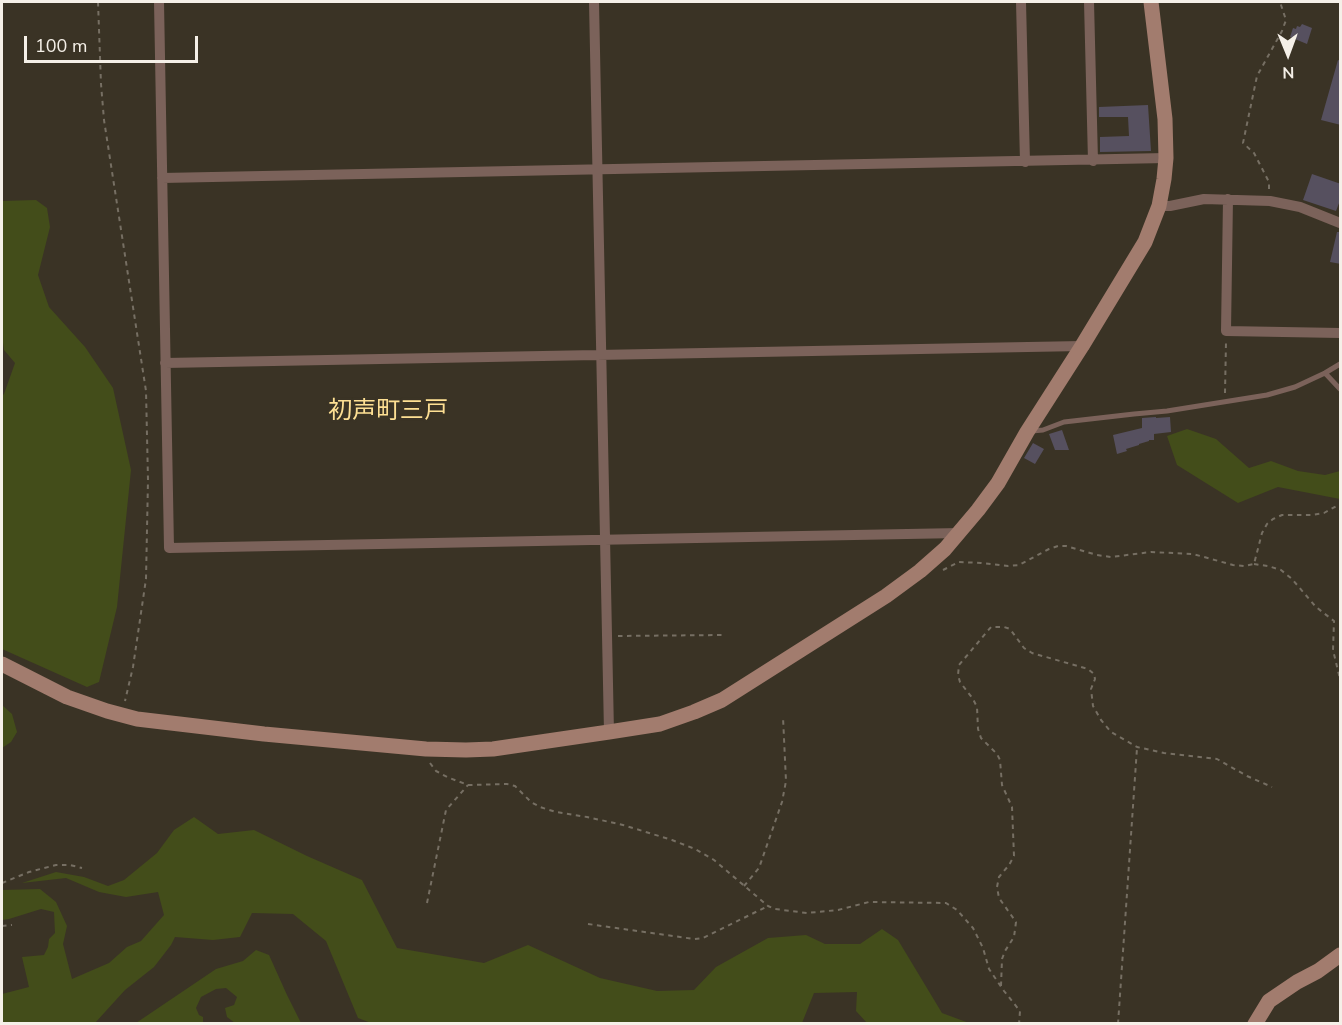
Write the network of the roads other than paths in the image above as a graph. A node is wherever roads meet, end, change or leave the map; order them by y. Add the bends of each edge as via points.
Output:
1 (159, 2) edge
2 (594, 2) edge
3 (1022, 2) edge
4 (1089, 2) edge
5 (1151, 2) edge
6 (1166, 158) junction
7 (1093, 161) junction
8 (1025, 162) junction
9 (598, 170) junction
10 (162, 178) junction
11 (1228, 199) junction
12 (1159, 206) junction
13 (1340, 221) edge
14 (1341, 333) edge
15 (1082, 346) junction
16 (601, 355) junction
17 (165, 363) junction
18 (1341, 364) edge
19 (1326, 373) junction
20 (1341, 389) edge
21 (1027, 432) junction
22 (960, 533) junction
23 (605, 540) junction
24 (2, 664) edge
25 (609, 732) junction
26 (1341, 955) edge
27 (1255, 1023) edge

1 - 10 street
2 - 9 street
3 - 8 street
4 - 7 street
5 - 6 street
6 - 7 street
6 - 12 street
7 - 8 street
8 - 9 street
9 - 10 street
9 - 16 street
10 - 17 street
11 - 12 street
11 - 13 street via 1270,201
11 - 14 street via 1226,332
12 - 15 street via 1145,242
15 - 16 street
15 - 21 street
16 - 17 street
16 - 23 street
17 - 23 street via 169,548
18 - 19 lane
19 - 20 lane
19 - 21 lane via 1267,394 1167,411 1064,422
21 - 22 street via 998,483
22 - 23 street
22 - 25 street via 920,571 876,602 722,700 660,724
23 - 25 street
24 - 25 street via 67,697 122,716 264,734 466,750
26 - 27 street via 1269,1001

